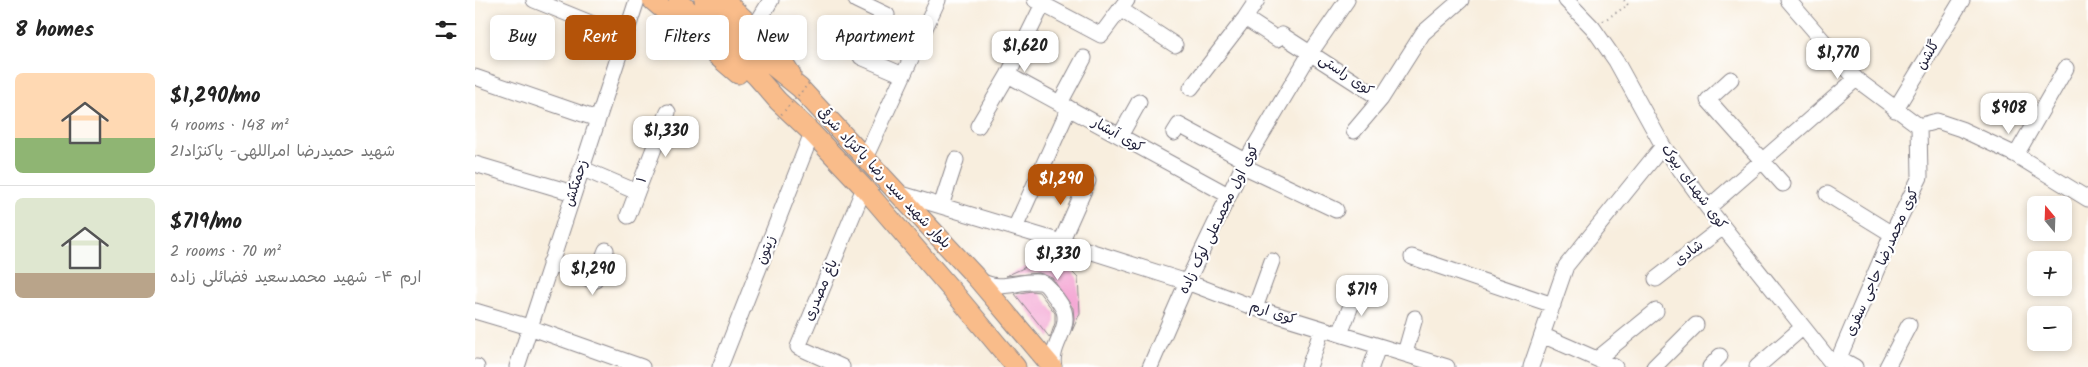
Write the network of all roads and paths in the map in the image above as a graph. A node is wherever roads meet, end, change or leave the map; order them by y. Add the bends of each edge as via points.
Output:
1 (535, 0) edge
2 (637, 0) edge
3 (652, 0) edge
4 (678, 0) edge
5 (704, 0) edge
6 (724, 0) edge
7 (771, 0) edge
8 (856, 0) edge
9 (938, 0) edge
10 (1257, 0) edge
11 (1347, 0) edge
12 (1461, 0) edge
13 (1566, 0) edge
14 (1624, 0) edge
15 (1788, 0) edge
16 (1962, 0) edge
17 (1039, 2) edge
18 (1124, 5) edge
19 (571, 15) edge
20 (632, 15) edge
21 (740, 15) edge
22 (762, 15) edge
23 (887, 15) dead end
24 (1245, 18) junction
25 (1593, 28) junction
26 (1175, 45) dead end
27 (1311, 52) junction
28 (1084, 58) dead end
29 (617, 60) edge
30 (785, 60) edge
31 (868, 60) edge
32 (2066, 68) dead end
33 (1008, 74) junction
34 (903, 75) junction
35 (475, 77) edge
36 (1731, 79) dead end
37 (1856, 79) junction
38 (807, 86) junction
39 (1191, 88) dead end
40 (1381, 99) junction
41 (1139, 102) dead end
42 (1065, 105) junction
43 (1895, 110) junction
44 (668, 112) dead end
45 (781, 112) junction
46 (597, 119) junction
47 (978, 126) dead end
48 (1919, 126) junction
49 (1354, 131) dead end
50 (1174, 132) dead end
51 (812, 133) junction
52 (1120, 136) junction
53 (1663, 146) junction
54 (2016, 155) junction
55 (865, 158) junction
56 (956, 160) dead end
57 (1761, 161) junction
58 (1244, 163) junction
59 (475, 164) edge
60 (581, 168) junction
61 (1088, 181) dead end
62 (1783, 184) dead end
63 (864, 188) junction
64 (637, 192) junction
65 (2085, 192) edge
66 (573, 193) junction
67 (898, 193) junction
68 (1827, 194) dead end
69 (1228, 195) junction
70 (941, 206) junction
71 (1707, 208) junction
72 (1336, 210) dead end
73 (628, 216) dead end
74 (1723, 227) junction
75 (1015, 228) junction
76 (1892, 234) junction
77 (1061, 242) junction
78 (606, 250) dead end
79 (1412, 257) dead end
80 (1272, 261) dead end
81 (550, 263) junction
82 (979, 280) junction
83 (1656, 280) dead end
84 (1187, 282) junction
85 (1357, 290) dead end
86 (1553, 305) junction
87 (1255, 308) junction
88 (1656, 311) dead end
89 (475, 312) edge
90 (1415, 318) dead end
91 (1696, 325) dead end
92 (1909, 325) dead end
93 (529, 327) junction
94 (1803, 327) junction
95 (1322, 329) junction
96 (1340, 334) junction
97 (1542, 335) junction
98 (1378, 346) junction
99 (1405, 353) junction
100 (1587, 360) edge
101 (1006, 363) edge
102 (1836, 364) edge
103 (517, 367) edge
104 (642, 367) edge
105 (720, 367) edge
106 (842, 367) edge
107 (1053, 367) edge
108 (1150, 367) edge
109 (1309, 367) edge
110 (1371, 367) edge
111 (1447, 367) edge
112 (1531, 367) edge
113 (1615, 367) edge
114 (1654, 367) edge
115 (1757, 367) edge
116 (1855, 367) edge
117 (1887, 367) edge

1 - 19 street
2 - 20 street, زحمتکش
3 - 45 main road
4 - 45 main road, بلوار شهید سید رضا پاکنژاد شرقی via 757,77
5 - 38 main road, بلوار شهید سید رضا پاکنژاد شرقی via 769,63
6 - 21 main road
7 - 22 street
8 - 23 street
9 - 34 street
10 - 24 street
11 - 27 street, کوی اول محمدعلی لوک زاده
12 - 40 street via 1423,33
13 - 25 street, کوی شهدای بیوک
14 - 25 path via 1628,5
15 - 37 street
16 - 43 street, گلشن
17 - 18 street via 1101,35
17 - 33 street
18 - 26 street
24 - 27 street, کوی راستی via 1277,39 1282,34
24 - 39 street
25 - 53 street, کوی شهدای بیوک via 1616,60
27 - 40 street, کوی راستی
27 - 58 street, کوی اول محمدعلی لوک زاده
28 - 42 street
29 - 46 street, زحمتکش
30 - 38 main road
31 - 34 street
32 - 54 street
33 - 42 street, کوی آبشار
33 - 47 street
34 - 55 street
35 - 46 street
36 - 57 street via 1708,100
37 - 43 street
37 - 57 street
38 - 45 path, bridge
38 - 55 main road, بلوار شهید سید رضا پاکنژاد شرقی
40 - 49 street
41 - 52 street
42 - 52 street, کوی آبشار
42 - 75 street
43 - 48 street
44 - 64 street, ۱
45 - 51 main road, بلوار شهید سید رضا پاکنژاد شرقی
46 - 60 street, زحمتکش
48 - 54 street via 1937,121
48 - 76 street, کوی محمدرضا حاجی سفری via 1920,177
50 - 58 street via 1179,125
51 - 63 main road, بلوار شهید سید رضا پاکنژاد شرقی
51 - 105 street, زیتون
52 - 69 street, کوی آبشار
53 - 71 street, کوی شهدای بیوک
53 - 86 street via 1566,266
54 - 65 street
55 - 67 main road, بلوار شهید سید رضا پاکنژاد شرقی
56 - 70 street
57 - 62 street
57 - 71 street
58 - 69 street, کوی اول محمدعلی لوک زاده
58 - 72 street
59 - 66 street
60 - 64 street, ۱
60 - 66 street, زحمتکش
61 - 77 street
63 - 101 main road, بلوار شهید سید رضا پاکنژاد شرقی
63 - 106 street, باغ مصدری via 798,347
64 - 73 street, ۱
66 - 81 street, زحمتکش
67 - 70 street, کوی ارم
67 - 82 main road, بلوار شهید سید رضا پاکنژاد شرقی
68 - 76 street
69 - 84 street, کوی اول محمدعلی لوک زاده
70 - 75 street, کوی ارم
71 - 74 street, کوی شهدای بیوک
74 - 83 street, شادی
74 - 94 street, کوی شهدای بیوک
75 - 77 street, کوی ارم
76 - 102 street, کوی محمدرضا حاجی سفری
77 - 84 street, کوی ارم
78 - 81 street via 594,281
79 - 86 street
80 - 87 street
81 - 93 street, زحمتکش
82 - 107 main road, بلوار شهید سید رضا پاکنژاد شرقی
82 - 107 street via 1002,287 1032,282 1043,282 1047,286 1064,311 1063,327 1053,351
84 - 87 street, کوی ارم
84 - 108 street, کوی اول محمدعلی لوک زاده
85 - 96 street
86 - 97 street
87 - 95 street, کوی ارم
88 - 100 street
89 - 93 street
90 - 99 street
91 - 114 street
92 - 117 street
93 - 103 street, زحمتکش
93 - 104 street
94 - 102 street, کوی شهدای بیوک
94 - 115 street
95 - 96 street, کوی ارم
95 - 109 street
96 - 98 street, کوی ارم
97 - 100 street
97 - 112 street
98 - 99 street, کوی ارم
98 - 110 street
99 - 111 street, کوی ارم
100 - 113 street
102 - 116 street

